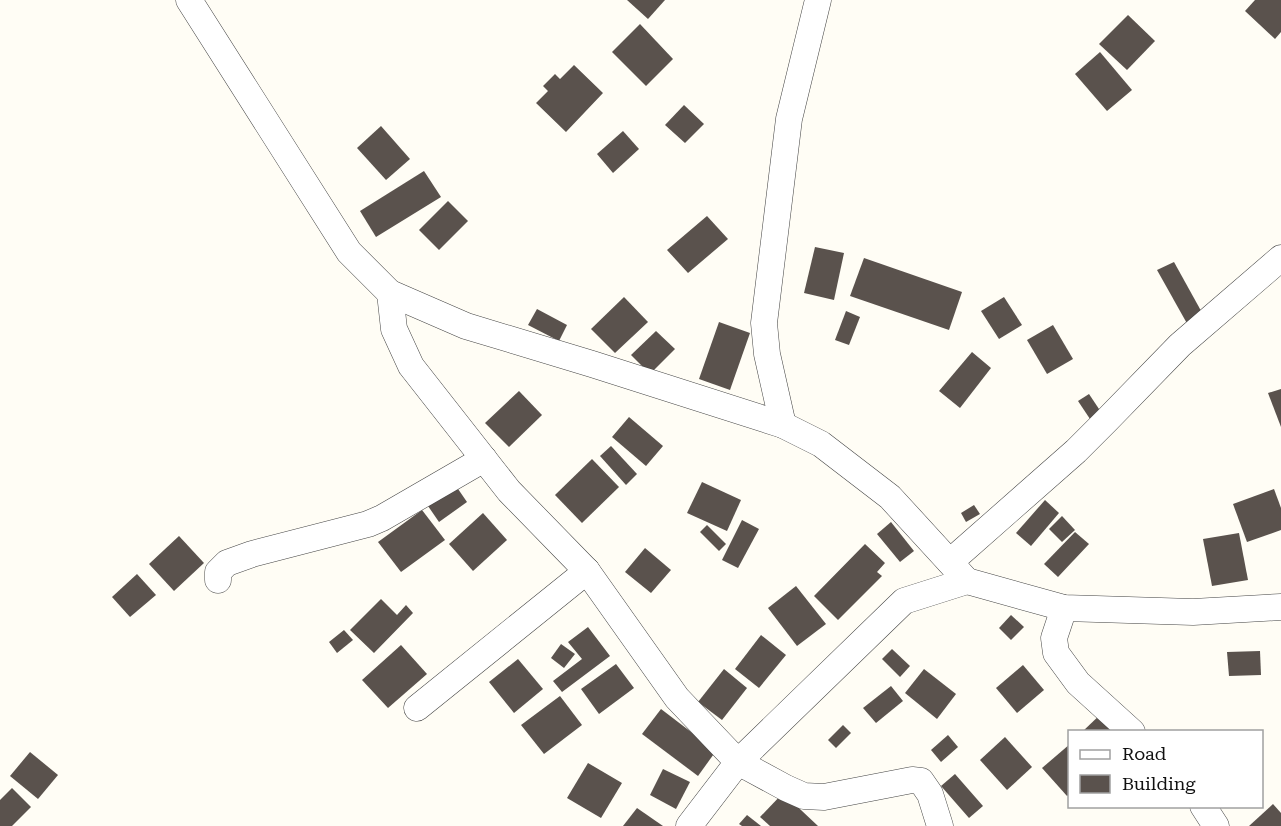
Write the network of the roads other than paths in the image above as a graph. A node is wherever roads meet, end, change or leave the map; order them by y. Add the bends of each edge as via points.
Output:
1 (189, 0) edge
2 (818, 0) edge
3 (1281, 258) edge
4 (390, 293) junction
5 (783, 425) junction
6 (484, 459) junction
7 (950, 562) junction
8 (587, 571) junction
9 (218, 580) dead end
10 (967, 581) junction
11 (1281, 607) edge
12 (1064, 608) junction
13 (417, 708) dead end
14 (1130, 730) edge
15 (738, 762) junction
16 (1204, 808) edge
17 (688, 826) edge
18 (940, 826) edge
19 (1216, 826) edge

1 - 4 street via 350,252
2 - 5 street via 789,119 764,323
3 - 7 street via 1180,345 1083,443
4 - 5 street via 466,326
4 - 6 street via 394,329 411,366
5 - 7 street via 821,444 890,497
6 - 8 street
6 - 9 street via 368,524 226,563 218,572
7 - 10 street
8 - 13 street
8 - 15 street via 677,698
10 - 12 street
10 - 15 street via 904,601
11 - 12 street via 1193,612
12 - 14 street via 1054,638 1056,653 1078,683
15 - 17 street
15 - 18 street via 804,796 824,797 921,781 930,794
16 - 19 street

